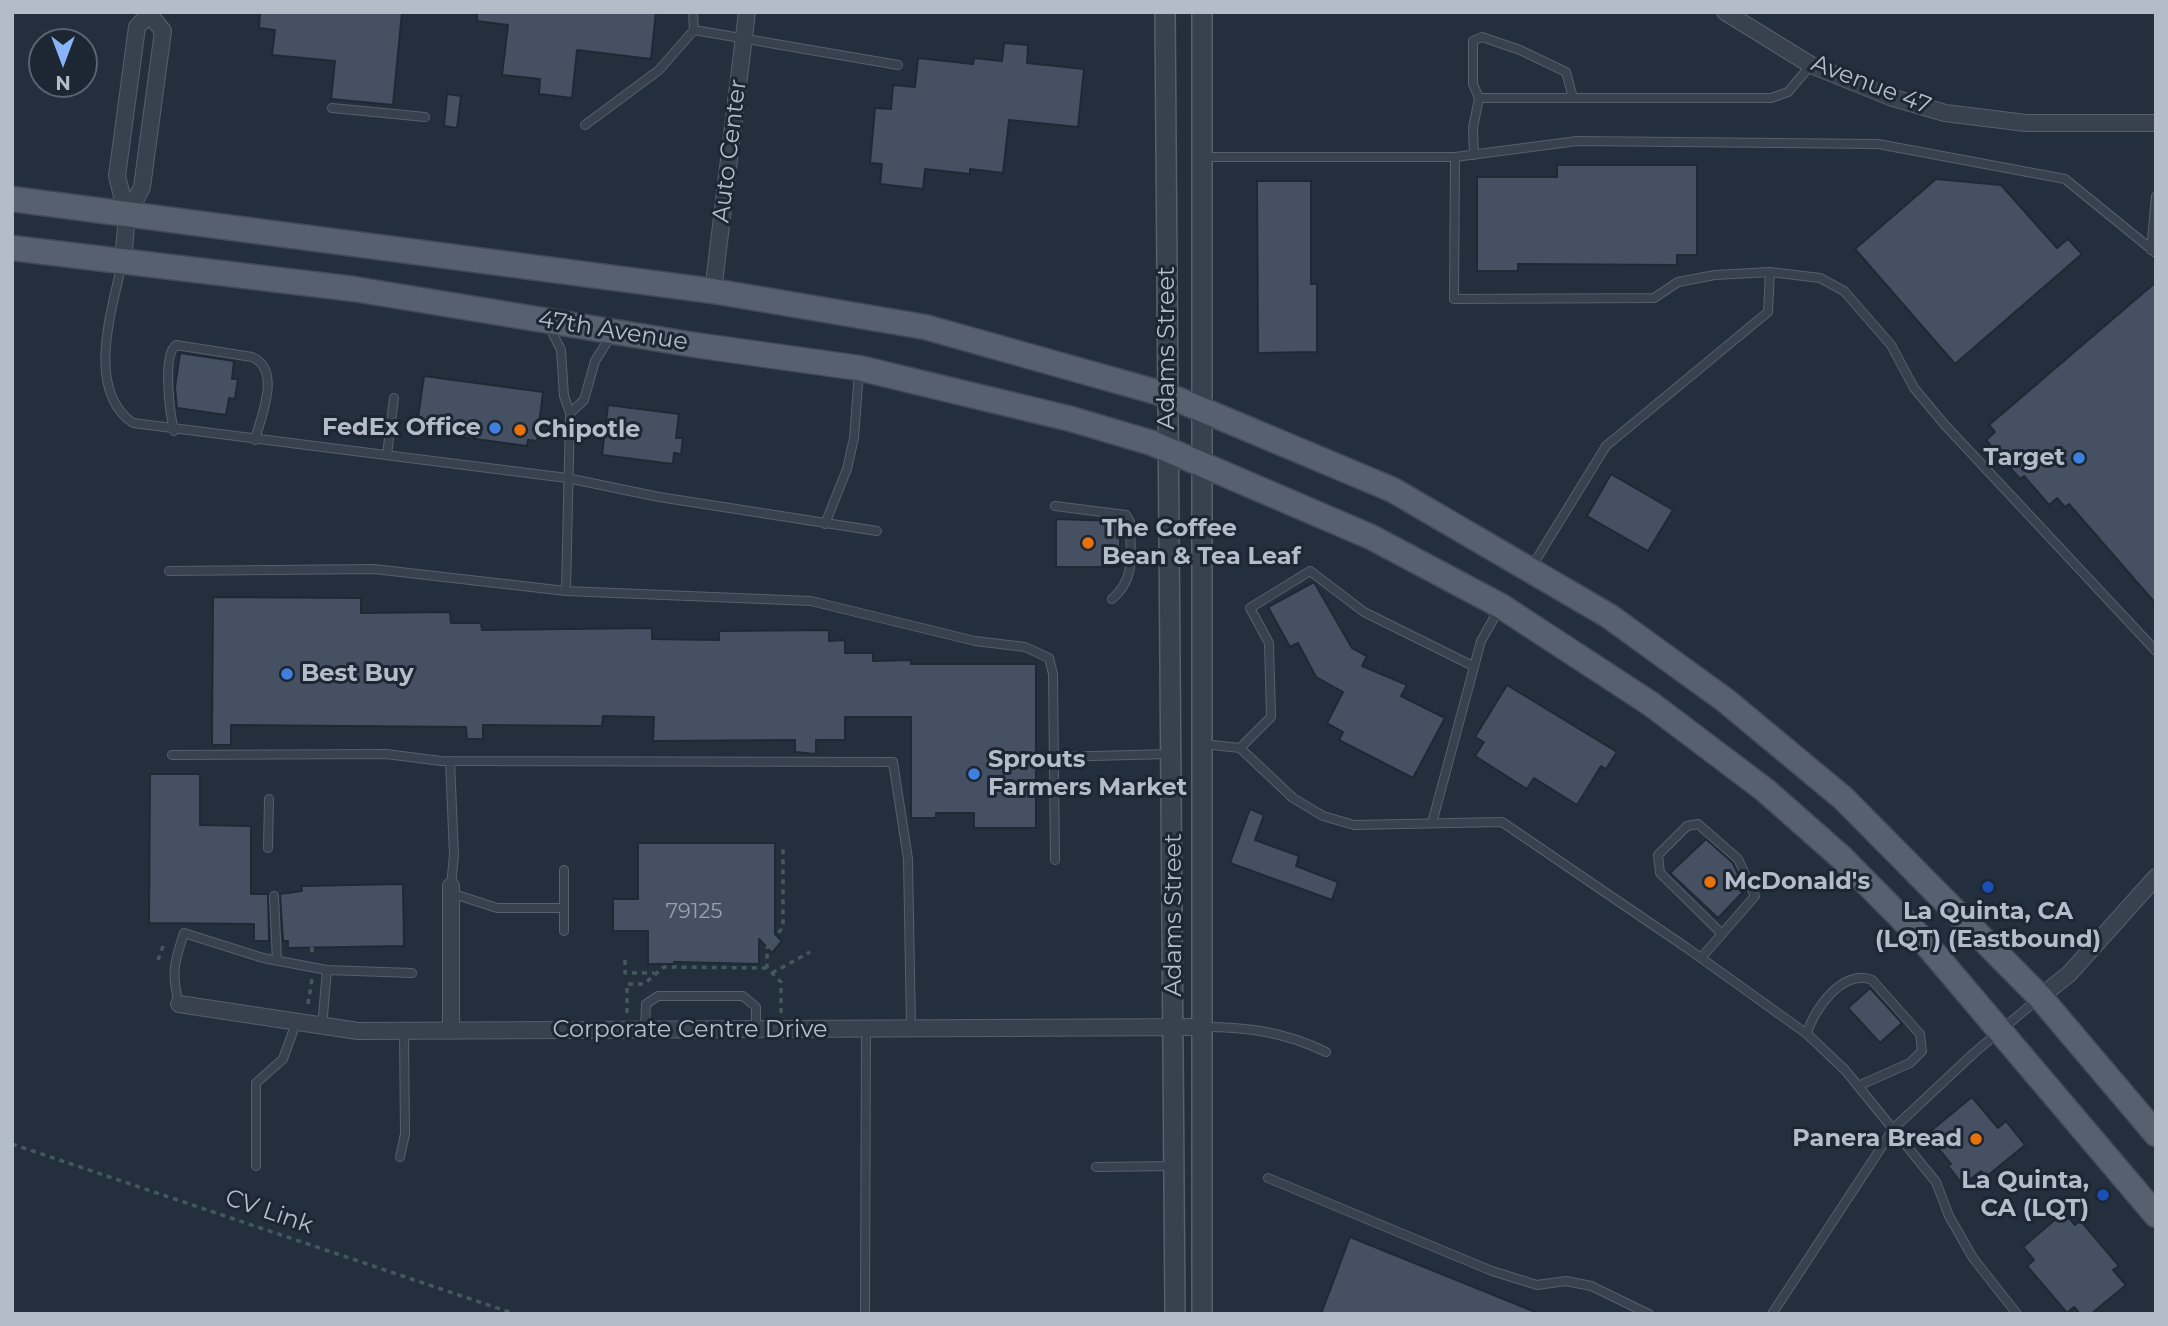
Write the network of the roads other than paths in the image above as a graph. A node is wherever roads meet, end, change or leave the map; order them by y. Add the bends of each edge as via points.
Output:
1 (693, 12) edge
2 (747, 12) edge
3 (1166, 12) edge
4 (1202, 12) edge
5 (151, 14) edge
6 (1734, 14) edge
7 (694, 30) junction
8 (744, 37) junction
9 (898, 65) dead end
10 (1811, 65) junction
11 (1479, 98) junction
12 (1573, 98) junction
13 (332, 108) dead end
14 (425, 117) dead end
15 (2156, 123) edge
16 (584, 125) dead end
17 (1474, 155) junction
18 (1203, 157) junction
19 (1455, 157) junction
20 (2156, 196) edge
21 (12, 199) edge
22 (127, 216) junction
23 (12, 248) edge
24 (2154, 251) edge
25 (123, 261) junction
26 (1770, 272) junction
27 (713, 290) junction
28 (546, 320) junction
29 (613, 331) junction
30 (859, 368) junction
31 (1167, 395) junction
32 (394, 398) dead end
33 (1203, 409) junction
34 (570, 413) junction
35 (174, 431) junction
36 (256, 440) junction
37 (1167, 448) junction
38 (387, 455) junction
39 (1203, 463) junction
40 (567, 478) junction
41 (1055, 506) dead end
42 (825, 524) junction
43 (877, 531) dead end
44 (1531, 568) junction
45 (169, 571) dead end
46 (566, 591) junction
47 (1112, 600) dead end
48 (1501, 606) junction
49 (2156, 652) edge
50 (1473, 666) junction
51 (1203, 744) junction
52 (1240, 748) junction
53 (1173, 754) junction
54 (172, 755) dead end
55 (1054, 757) junction
56 (450, 761) junction
57 (269, 799) dead end
58 (1432, 823) junction
59 (268, 848) dead end
60 (1055, 860) dead end
61 (564, 870) dead end
62 (2156, 877) edge
63 (451, 890) junction
64 (274, 896) dead end
65 (564, 908) junction
66 (564, 931) dead end
67 (1722, 934) junction
68 (1701, 958) junction
69 (277, 961) junction
70 (327, 970) junction
71 (412, 972) dead end
72 (2040, 997) junction
73 (180, 1004) joint
74 (296, 1023) junction
75 (322, 1027) junction
76 (1175, 1027) junction
77 (1203, 1027) junction
78 (866, 1028) junction
79 (911, 1028) junction
80 (756, 1029) junction
81 (645, 1030) junction
82 (404, 1031) junction
83 (451, 1031) junction
84 (2000, 1033) junction
85 (1807, 1034) junction
86 (1326, 1052) dead end
87 (1858, 1086) junction
88 (1894, 1128) junction
89 (2156, 1134) edge
90 (400, 1157) dead end
91 (256, 1166) dead end
92 (1174, 1166) junction
93 (1096, 1167) dead end
94 (1268, 1178) dead end
95 (2156, 1215) edge
96 (865, 1314) edge
97 (1175, 1314) edge
98 (1202, 1314) edge
99 (1649, 1314) edge
100 (1772, 1314) edge
101 (2017, 1314) edge

1 - 7 lane
2 - 8 street, Auto Center
3 - 31 street, Adams Street
4 - 18 street, Adams Street
5 - 22 street via 137,27 117,176
5 - 22 street via 163,31 142,187
6 - 10 street, Avenue 47
7 - 8 lane
7 - 16 lane via 659,70
8 - 9 lane
8 - 27 street, Auto Center
10 - 12 lane via 1788,92 1771,98
10 - 15 street, Avenue 47 via 1945,113 2026,123
11 - 12 lane
11 - 12 lane via 1473,84 1472,57 1474,41 1482,37 1566,72
11 - 17 lane
13 - 14 lane
17 - 19 lane
17 - 24 lane via 1577,141 1878,144 2065,179
18 - 19 lane
18 - 33 street, Adams Street
19 - 26 lane via 1454,299 1654,298 1678,282
20 - 24 lane
21 - 22 main road, 47th Avenue
22 - 25 street
22 - 27 main road, 47th Avenue
23 - 25 main road, 47th Avenue
25 - 28 main road, 47th Avenue via 355,289
25 - 35 lane via 106,336 109,396 133,424
26 - 44 lane via 1768,312 1606,446
26 - 49 lane via 1820,278 1844,290 1891,345 1914,388 1944,424
27 - 31 main road, 47th Avenue via 925,327
28 - 29 main road, 47th Avenue
28 - 34 lane via 561,350 564,396
29 - 30 main road, 47th Avenue
29 - 34 lane via 595,361 584,400
30 - 37 main road, 47th Avenue via 1071,419
30 - 42 lane via 849,459
31 - 33 main road, 47th Avenue
31 - 37 street, Adams Street
32 - 38 lane
33 - 39 street, Adams Street
33 - 44 main road, 47th Avenue via 1393,491
34 - 40 lane
35 - 36 lane
35 - 36 lane via 168,357 176,345 261,361 269,382
36 - 38 lane
37 - 39 main road, 47th Avenue
37 - 53 street, Adams Street
38 - 40 lane
39 - 48 main road, 47th Avenue via 1371,537
39 - 51 street, Adams Street
40 - 42 lane
40 - 46 lane
41 - 47 lane via 1126,515 1131,573 1124,590
42 - 43 lane
44 - 72 main road, 47th Avenue via 1609,616 1726,701 1843,798
45 - 46 lane via 374,569
46 - 55 lane via 811,601 975,641 1037,650 1052,665
48 - 50 lane
48 - 84 main road, 47th Avenue via 1651,704 1765,790 1922,939
50 - 52 lane via 1364,612 1310,571 1250,608 1269,643 1271,717
50 - 58 lane
51 - 52 lane
51 - 77 street, Adams Street
52 - 58 lane via 1293,798 1323,816 1354,825
53 - 55 lane
53 - 76 street, Adams Street
54 - 56 lane via 386,754
55 - 60 lane
56 - 63 lane
56 - 79 lane via 893,762 908,859
57 - 59 lane
58 - 68 lane via 1502,821
61 - 65 lane
62 - 72 street via 2069,974
63 - 65 lane via 496,908
63 - 83 street
64 - 69 lane
65 - 66 lane
67 - 67 lane via 1755,896 1738,859 1698,824 1687,826 1658,855 1660,873
67 - 68 lane
68 - 85 lane
69 - 70 lane
69 - 73 lane via 184,933 172,979
70 - 71 lane
70 - 75 lane
72 - 84 lane
72 - 89 main road, 47th Avenue
73 - 74 street, Corporate Centre Drive
74 - 75 street, Corporate Centre Drive
74 - 91 lane via 283,1059 256,1083
75 - 82 street, Corporate Centre Drive
76 - 77 street, Corporate Centre Drive
76 - 79 street, Corporate Centre Drive
76 - 92 street, Adams Street
77 - 86 lane via 1264,1029 1297,1037
77 - 98 street, Adams Street
78 - 79 street, Corporate Centre Drive
78 - 80 street, Corporate Centre Drive
78 - 96 lane
80 - 81 street, Corporate Centre Drive
80 - 81 lane via 756,1007 743,996 658,996 646,1004
81 - 83 street, Corporate Centre Drive
82 - 83 street, Corporate Centre Drive
82 - 90 lane via 405,1134
84 - 88 lane
84 - 95 main road, 47th Avenue
85 - 87 lane
85 - 87 lane via 1817,1007 1848,981 1863,976 1872,980 1920,1034 1922,1051 1910,1063
87 - 88 lane
88 - 100 lane
88 - 101 lane via 1936,1182 1973,1258
92 - 93 lane
92 - 97 street, Adams Street
94 - 99 lane via 1492,1271 1537,1285 1566,1281 1591,1286

